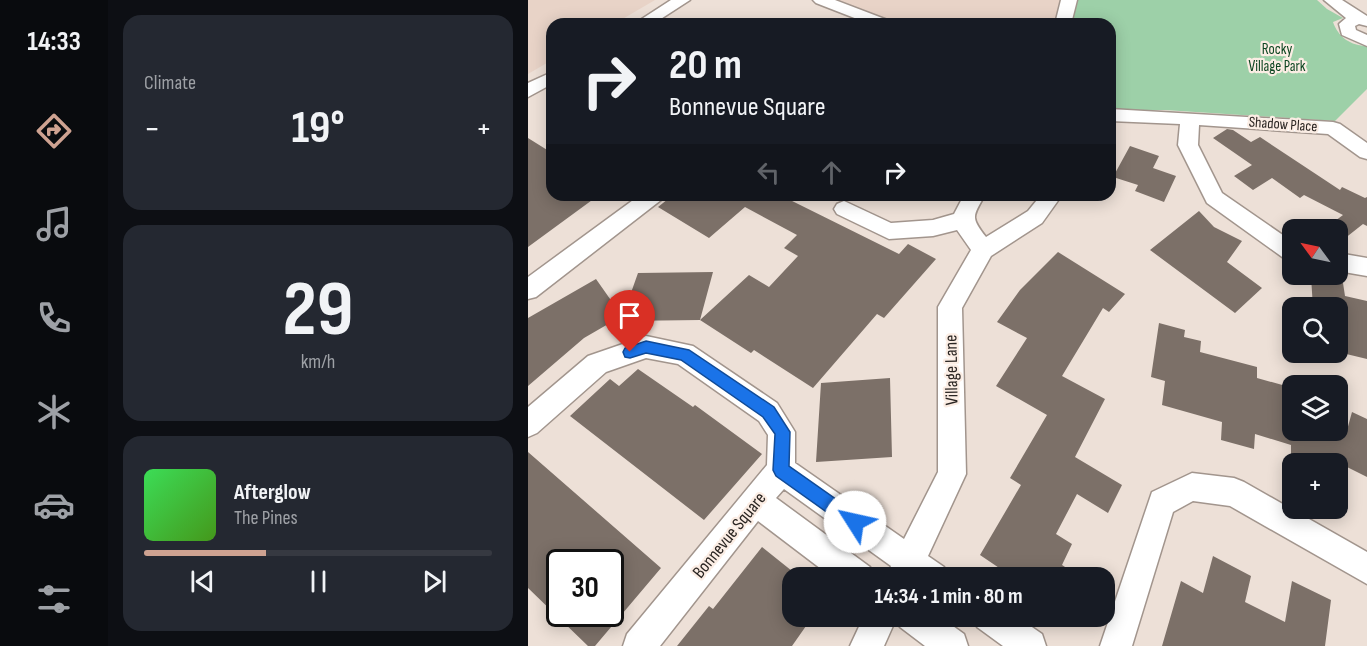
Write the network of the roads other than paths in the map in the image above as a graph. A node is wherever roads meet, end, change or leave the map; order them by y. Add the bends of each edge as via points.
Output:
1 (682, 0) edge
2 (821, 0) edge
3 (1069, 0) edge
4 (1332, 0) edge
5 (652, 18) edge
6 (864, 18) edge
7 (1064, 18) edge
8 (1362, 20) edge
9 (1367, 42) edge
10 (546, 80) edge
11 (528, 91) edge
12 (1116, 115) edge
13 (1190, 118) junction
14 (1367, 152) edge
15 (646, 201) edge
16 (970, 201) edge
17 (1047, 201) edge
18 (844, 209) dead end
19 (963, 220) junction
20 (1282, 245) edge
21 (983, 250) junction
22 (1348, 264) edge
23 (1367, 267) edge
24 (528, 290) edge
25 (528, 424) edge
26 (781, 470) junction
27 (757, 502) junction
28 (844, 567) edge
29 (907, 567) edge
30 (916, 567) edge
31 (1367, 568) edge
32 (876, 627) edge
33 (926, 627) edge
34 (1003, 627) edge
35 (639, 646) edge
36 (866, 646) edge
37 (952, 646) edge
38 (1030, 646) edge
39 (1116, 646) edge

1 - 5 street
2 - 6 street
3 - 7 street
4 - 8 street
8 - 9 street via 1347,24 1348,32
10 - 11 street
12 - 13 street, Shadow Place
13 - 14 street, Shadow Place via 1333,128
13 - 20 street via 1188,145 1214,198
15 - 24 street
16 - 19 street via 963,209
17 - 21 street, Village Lane via 1035,217
18 - 19 street via 889,231 933,228
19 - 21 street
21 - 30 street, Village Lane via 950,307 952,474
22 - 23 street
25 - 26 street via 597,363 646,347 684,354 768,412 782,432
26 - 27 street, Bonnevue Square
26 - 29 street
27 - 28 street
27 - 35 street, Bonnevue Square
31 - 39 street via 1234,492 1192,487 1162,502
32 - 36 street
33 - 37 street
34 - 38 street

